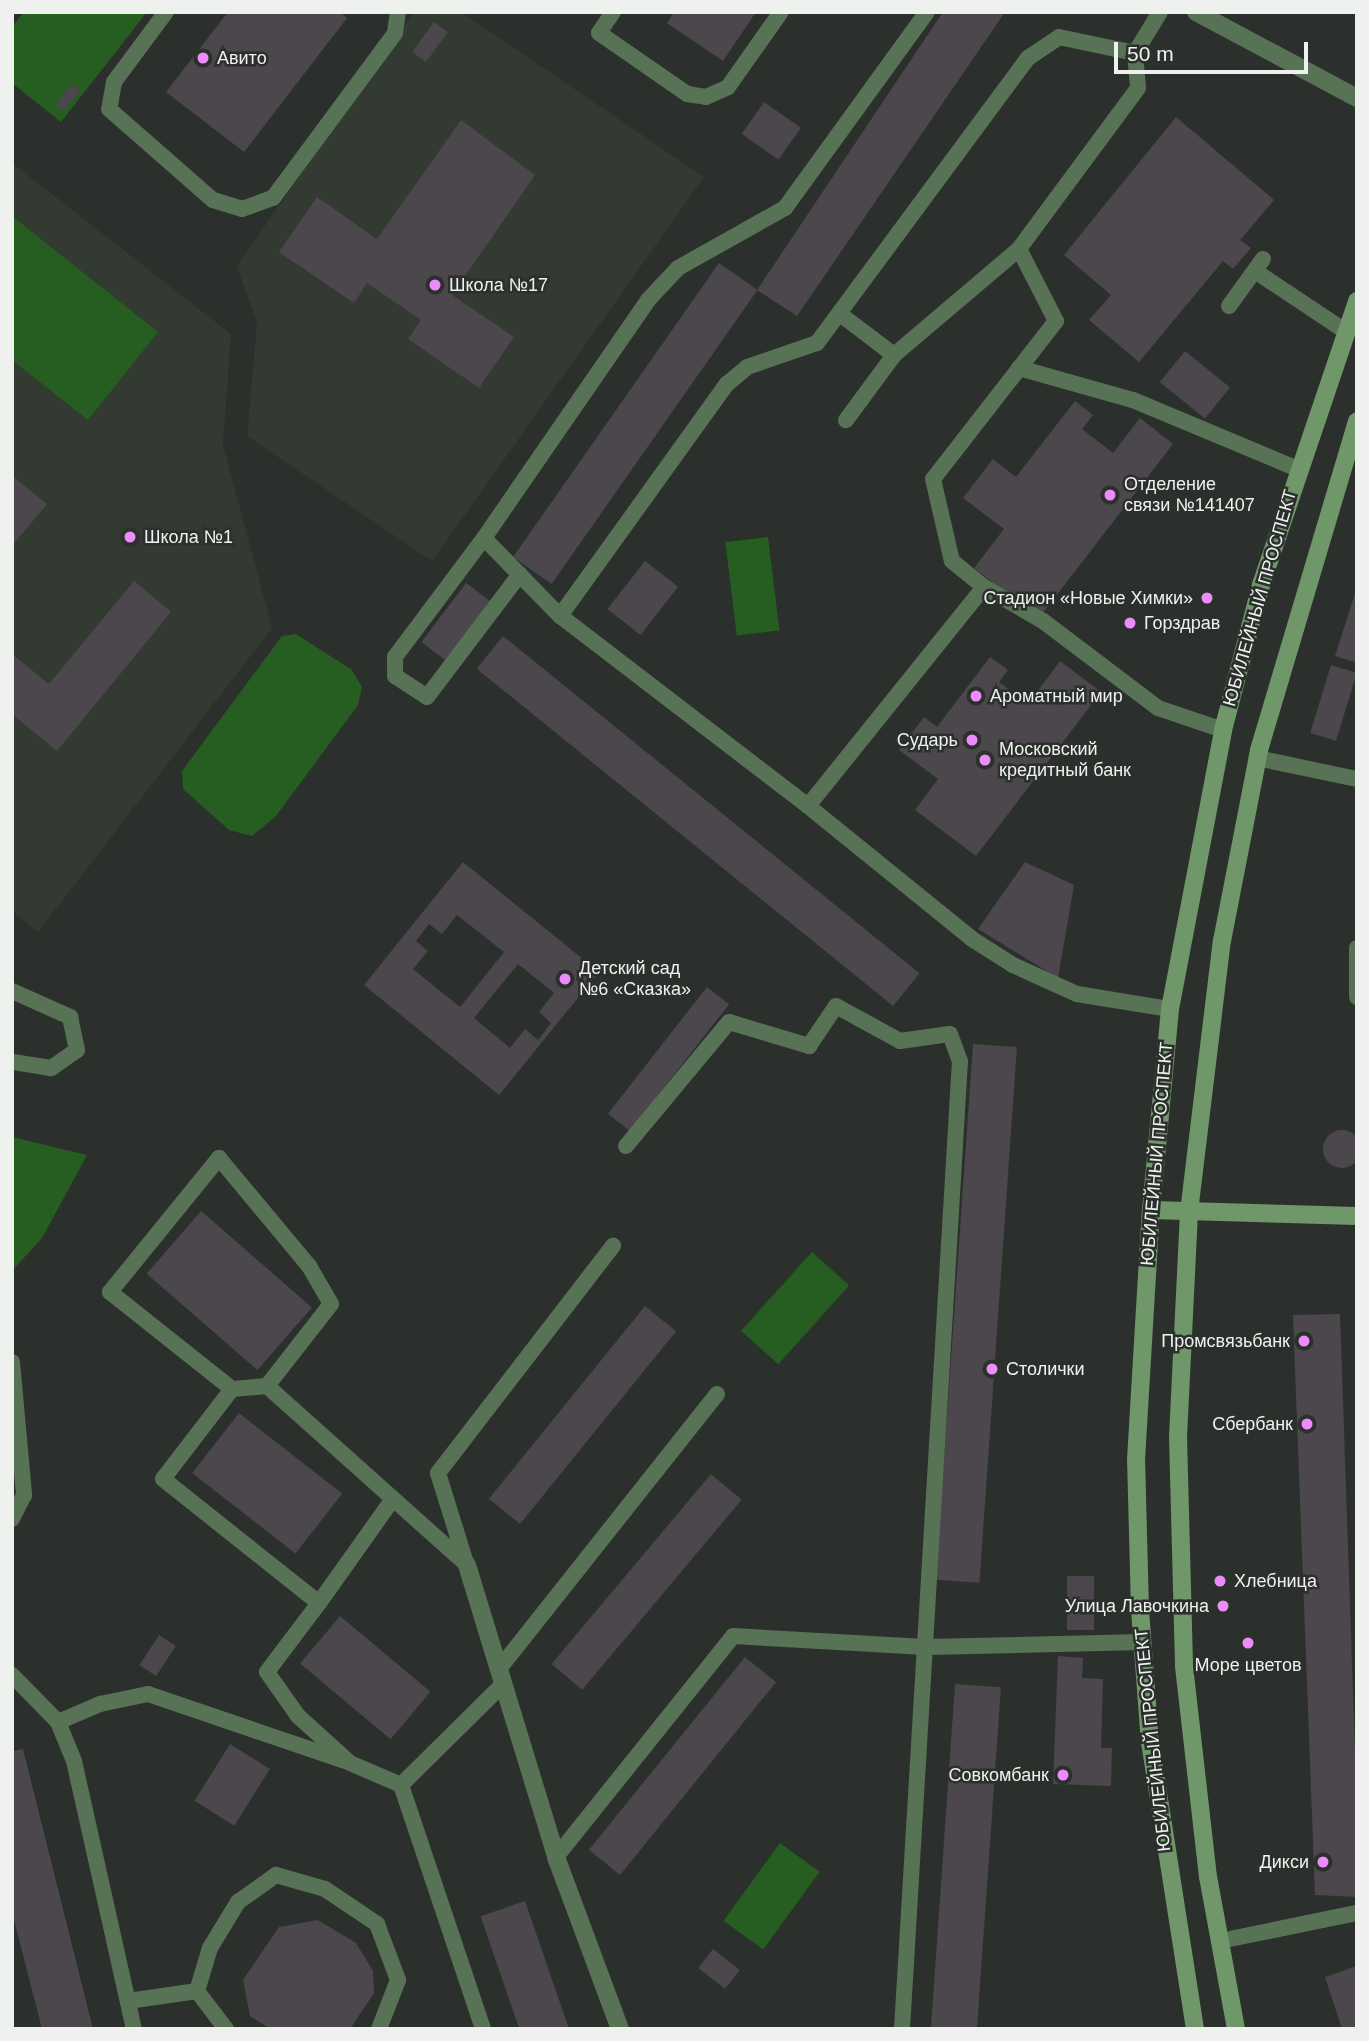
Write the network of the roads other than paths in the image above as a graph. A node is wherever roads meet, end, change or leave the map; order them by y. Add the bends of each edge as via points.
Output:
1 (166, 12) edge
2 (398, 12) edge
3 (613, 12) edge
4 (781, 12) edge
5 (927, 12) edge
6 (1160, 12) edge
7 (1196, 12) edge
8 (1135, 53) junction
9 (1357, 98) edge
10 (1019, 249) junction
11 (1357, 300) edge
12 (1229, 306) dead end
13 (839, 314) junction
14 (1345, 331) junction
15 (894, 355) junction
16 (1019, 369) junction
17 (846, 420) dead end
18 (1357, 421) edge
19 (1298, 469) junction
20 (484, 538) junction
21 (520, 574) junction
22 (984, 587) junction
23 (561, 616) junction
24 (1223, 730) junction
25 (1257, 758) junction
26 (1357, 779) edge
27 (808, 806) junction
28 (1357, 948) edge
29 (12, 990) edge
30 (1357, 998) edge
31 (1170, 1009) junction
32 (12, 1062) edge
33 (626, 1146) dead end
34 (1151, 1210) junction
35 (1189, 1212) junction
36 (1357, 1216) edge
37 (613, 1246) dead end
38 (12, 1362) edge
39 (268, 1386) junction
40 (232, 1389) junction
41 (717, 1394) dead end
42 (393, 1499) junction
43 (12, 1519) edge
44 (467, 1565) junction
45 (319, 1603) junction
46 (1142, 1642) junction
47 (925, 1647) junction
48 (12, 1675) edge
49 (501, 1677) junction
50 (58, 1722) junction
51 (350, 1763) junction
52 (401, 1785) junction
53 (556, 1857) junction
54 (1357, 1913) edge
55 (1220, 1941) junction
56 (197, 1991) junction
57 (128, 2001) junction
58 (134, 2029) edge
59 (226, 2029) edge
60 (379, 2029) edge
61 (483, 2029) edge
62 (620, 2029) edge
63 (902, 2029) edge
64 (1195, 2029) edge
65 (1236, 2029) edge

1 - 2 lane via 114,82 109,109 204,192 242,209 273,198 395,33
3 - 4 lane via 599,33 687,94 706,96 728,87
5 - 20 lane via 785,208 678,268 648,300
6 - 8 lane
7 - 9 street
8 - 10 lane via 1138,88
8 - 13 lane via 1059,37 1047,40
10 - 15 lane
10 - 16 lane via 1056,321
11 - 14 main road, ЮБИЛЕЙНЫЙ ПРОСПЕКТ
12 - 14 lane via 1259,265
13 - 15 lane
13 - 23 lane via 817,343 747,367 727,384
14 - 19 main road, ЮБИЛЕЙНЫЙ ПРОСПЕКТ
15 - 17 lane
16 - 19 lane via 1133,400
16 - 22 lane via 933,479 952,561
18 - 25 main road, ЮБИЛЕЙНЫЙ ПРОСПЕКТ
19 - 24 main road, ЮБИЛЕЙНЫЙ ПРОСПЕКТ
20 - 21 lane
20 - 21 lane via 395,657 395,676 427,697
21 - 23 lane
22 - 24 lane via 1043,621 1158,708
22 - 27 lane
23 - 27 lane
24 - 31 main road, ЮБИЛЕЙНЫЙ ПРОСПЕКТ
25 - 26 lane
25 - 35 main road, ЮБИЛЕЙНЫЙ ПРОСПЕКТ via 1222,941
27 - 31 lane via 1013,965 1077,994
28 - 30 lane
29 - 32 lane via 70,1017 78,1050 51,1068
31 - 34 main road, ЮБИЛЕЙНЫЙ ПРОСПЕКТ
33 - 47 lane via 729,1022 808,1046 836,1006 900,1041 950,1034 960,1061
34 - 35 main road
34 - 46 main road, ЮБИЛЕЙНЫЙ ПРОСПЕКТ via 1136,1460
35 - 36 main road
35 - 55 main road, ЮБИЛЕЙНЫЙ ПРОСПЕКТ via 1178,1437 1181,1611 1187,1715
37 - 44 lane via 439,1473
38 - 43 lane via 24,1495
39 - 40 lane
39 - 40 lane via 331,1304 309,1266 219,1158 110,1292
39 - 42 lane
40 - 45 lane via 163,1479
41 - 49 lane
42 - 44 lane
42 - 45 lane
44 - 49 street
45 - 51 lane via 267,1672 298,1716
46 - 47 lane
46 - 64 main road, ЮБИЛЕЙНЫЙ ПРОСПЕКТ via 1176,1931
47 - 53 lane via 733,1636
47 - 63 lane
48 - 50 lane
49 - 52 lane
49 - 53 street
50 - 51 lane via 100,1704 148,1694
50 - 57 lane via 74,1761
51 - 52 lane
52 - 61 lane
53 - 62 street
54 - 55 lane
55 - 65 main road, ЮБИЛЕЙНЫЙ ПРОСПЕКТ
56 - 57 lane
56 - 59 lane
56 - 60 lane via 210,1948 238,1902 276,1875 325,1889 377,1924 398,1980
57 - 58 lane

